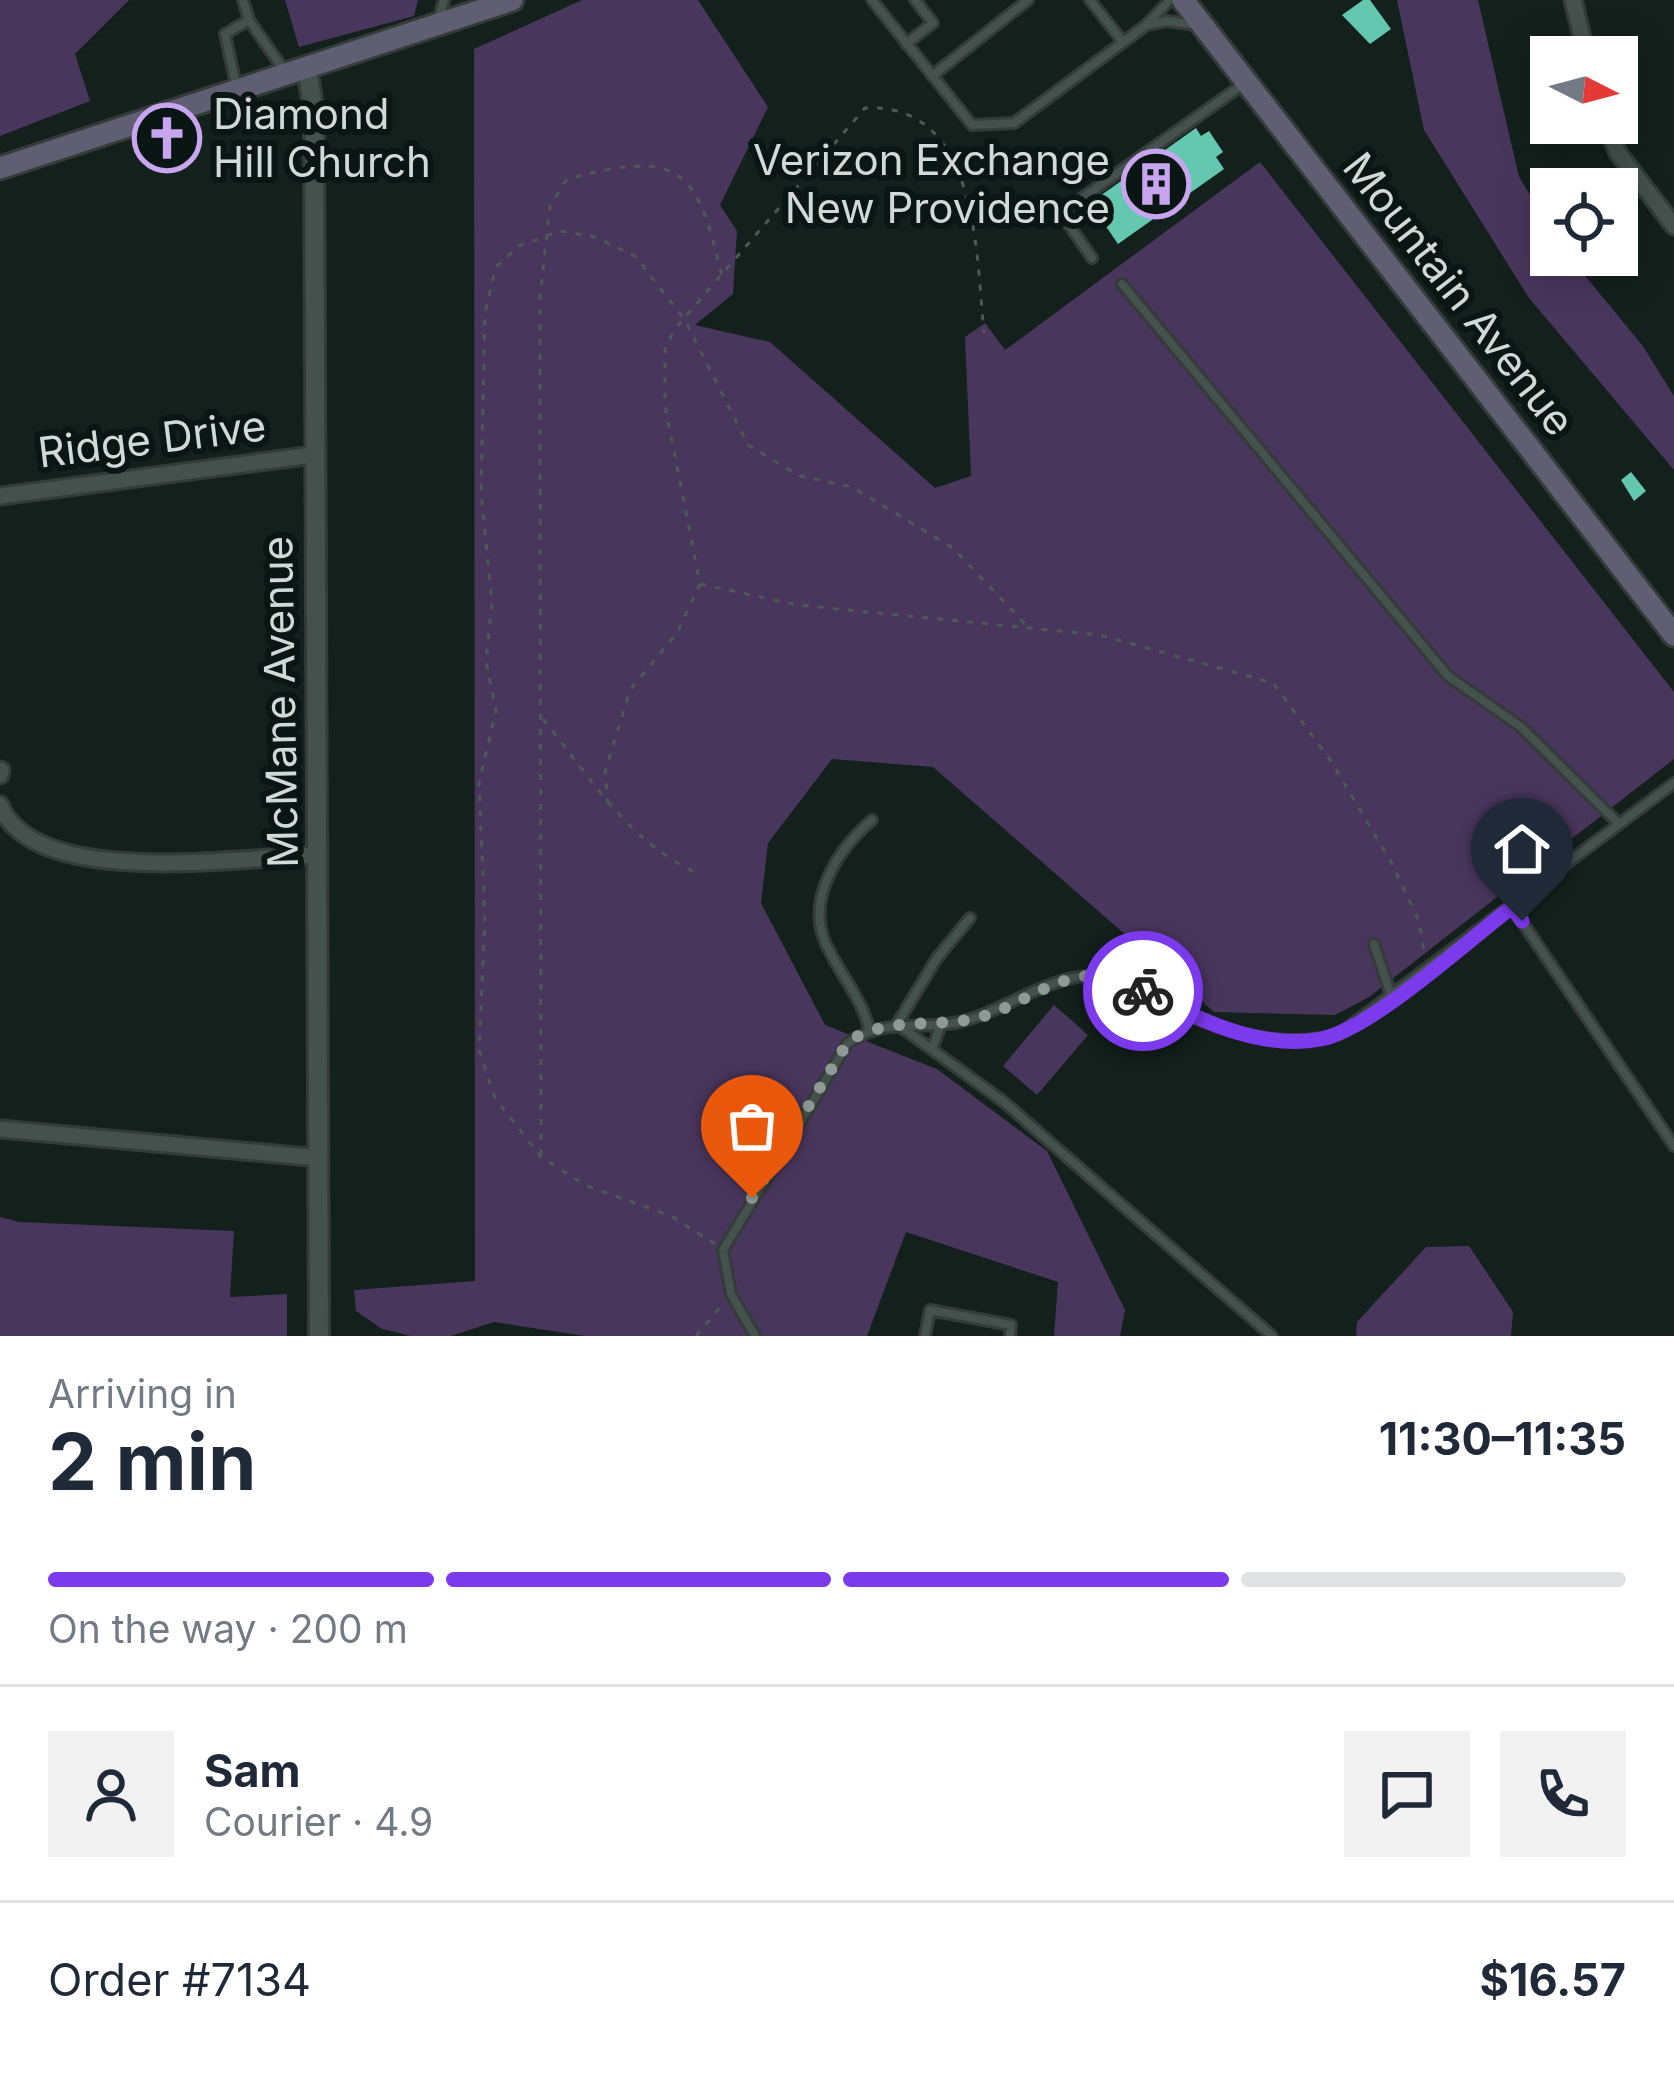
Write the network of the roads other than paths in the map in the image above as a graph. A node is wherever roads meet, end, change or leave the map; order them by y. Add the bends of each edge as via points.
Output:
1 (243, 0) edge
2 (444, 0) edge
3 (512, 0) edge
4 (872, 0) edge
5 (915, 0) edge
6 (1028, 0) edge
7 (1090, 0) edge
8 (1170, 0) edge
9 (1183, 0) edge
10 (1573, 0) edge
11 (249, 20) junction
12 (1145, 26) junction
13 (1203, 26) junction
14 (434, 29) junction
15 (1582, 36) edge
16 (1124, 42) junction
17 (906, 44) junction
18 (297, 71) junction
19 (932, 76) junction
20 (1247, 82) junction
21 (237, 89) junction
22 (1615, 144) edge
23 (0, 168) edge
24 (1674, 226) edge
25 (1092, 258) dead end
26 (1122, 284) dead end
27 (313, 455) junction
28 (0, 496) edge
29 (1674, 635) edge
30 (1674, 783) edge
31 (0, 805) edge
32 (872, 820) dead end
33 (1619, 824) junction
34 (317, 855) junction
35 (1512, 907) junction
36 (970, 918) dead end
37 (1374, 944) dead end
38 (1393, 998) junction
39 (897, 1024) junction
40 (941, 1024) junction
41 (868, 1028) junction
42 (932, 1050) junction
43 (0, 1129) edge
44 (1674, 1146) edge
45 (320, 1158) junction
46 (1261, 1332) edge
47 (320, 1336) edge
48 (754, 1336) edge
49 (925, 1336) edge
50 (1010, 1336) edge
51 (1272, 1336) edge

1 - 11 lane
2 - 14 lane
3 - 14 main road
4 - 17 lane
5 - 17 lane via 933,23
6 - 19 lane
7 - 16 lane
8 - 12 lane
9 - 13 main road, Mountain Avenue
10 - 15 street
11 - 18 lane
11 - 21 lane via 225,34
12 - 13 lane
12 - 16 lane
13 - 20 main road, Mountain Avenue
14 - 18 main road
16 - 19 lane via 1010,124 968,124
17 - 19 lane
18 - 21 main road
18 - 27 street, McMane Avenue via 314,113
20 - 25 lane via 1061,213
20 - 29 main road, Mountain Avenue
21 - 23 main road
22 - 24 street
26 - 33 lane via 1448,676 1521,727
27 - 28 street, Ridge Drive
27 - 34 street, McMane Avenue
30 - 33 lane
31 - 34 street via 34,840 85,860
32 - 41 lane via 846,842 820,910 824,941
33 - 35 lane
34 - 45 street, McMane Avenue
35 - 38 lane
35 - 44 lane
36 - 39 lane
37 - 38 lane
38 - 40 lane via 1340,1034 1295,1040 1204,1022 1096,975
39 - 40 lane
39 - 41 lane
39 - 42 lane
40 - 42 lane
41 - 48 lane via 848,1042 723,1250 731,1294
42 - 46 lane via 1004,1102
43 - 45 street
45 - 47 street, McMane Avenue
46 - 51 lane
49 - 50 lane via 930,1310 1011,1325

